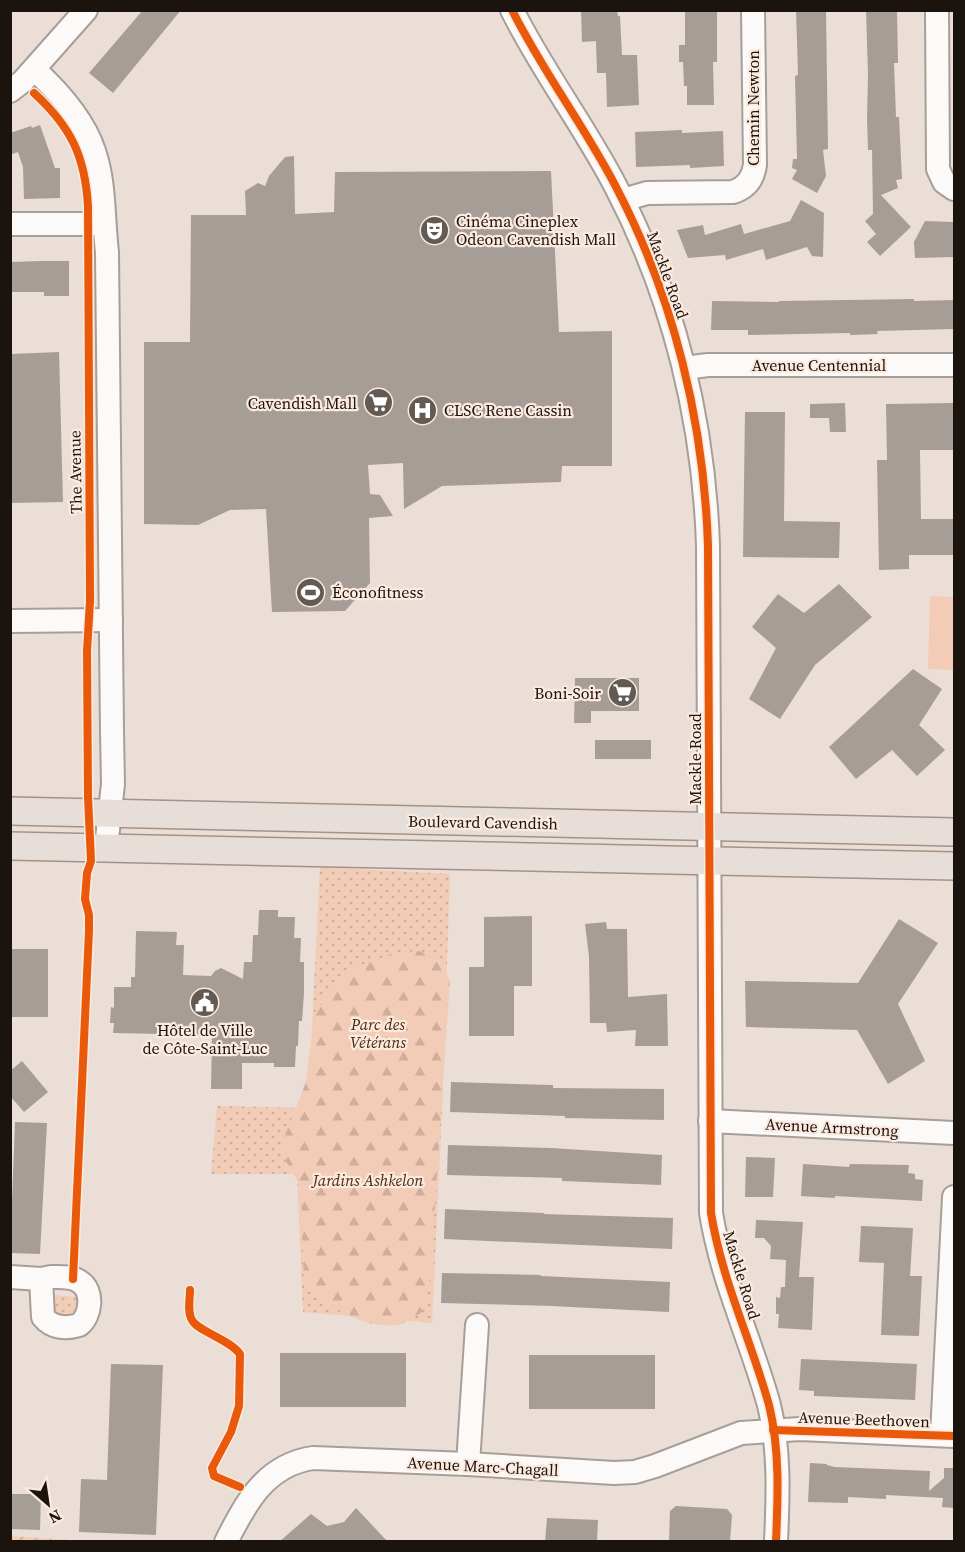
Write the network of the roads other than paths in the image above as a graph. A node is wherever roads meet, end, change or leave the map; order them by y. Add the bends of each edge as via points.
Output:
1 (86, 10) edge
2 (513, 10) edge
3 (753, 10) edge
4 (936, 10) edge
5 (34, 69) junction
6 (10, 92) edge
7 (954, 189) edge
8 (623, 200) junction
9 (10, 224) edge
10 (104, 224) junction
11 (954, 365) edge
12 (684, 368) junction
13 (111, 620) junction
14 (10, 621) edge
15 (10, 811) edge
16 (110, 814) junction
17 (709, 826) junction
18 (954, 832) edge
19 (10, 846) edge
20 (106, 848) junction
21 (709, 860) junction
22 (954, 866) edge
23 (710, 1121) junction
24 (954, 1134) edge
25 (954, 1197) edge
26 (10, 1277) edge
27 (41, 1279) dead end
28 (477, 1325) dead end
29 (773, 1430) junction
30 (948, 1436) edge
31 (468, 1464) junction
32 (226, 1542) edge
33 (776, 1542) edge

1 - 5 street
2 - 8 street, Mackle Road
3 - 8 street, Chemin Newton via 755,165 751,179 733,192 647,194
4 - 7 street via 938,169 944,182
5 - 6 street
5 - 10 street, The Avenue via 63,100 92,145 99,170
8 - 12 street, Mackle Road via 662,292
9 - 10 street
10 - 13 street, The Avenue
11 - 12 street, Avenue Centennial via 708,364
12 - 17 street, Mackle Road via 698,439 708,532
13 - 14 street
13 - 16 street, The Avenue
15 - 16 main road, Boulevard Cavendish
16 - 17 main road, Boulevard Cavendish
16 - 20 street, The Avenue
17 - 18 main road, Boulevard Cavendish
17 - 21 street, Mackle Road
19 - 20 main road, Boulevard Cavendish
20 - 21 main road, Boulevard Cavendish
21 - 22 main road, Boulevard Cavendish
21 - 23 street, Mackle Road
23 - 24 street, Avenue Armstrong
23 - 29 street, Mackle Road via 711,1214 717,1248 755,1357
25 - 30 street
26 - 27 street
28 - 31 street
29 - 30 street, Avenue Beethoven
29 - 31 street, Avenue Marc-Chagall via 741,1433 634,1472
29 - 33 street, Mackle Road via 779,1477
31 - 32 street, Avenue Marc-Chagall via 299,1460 265,1481

